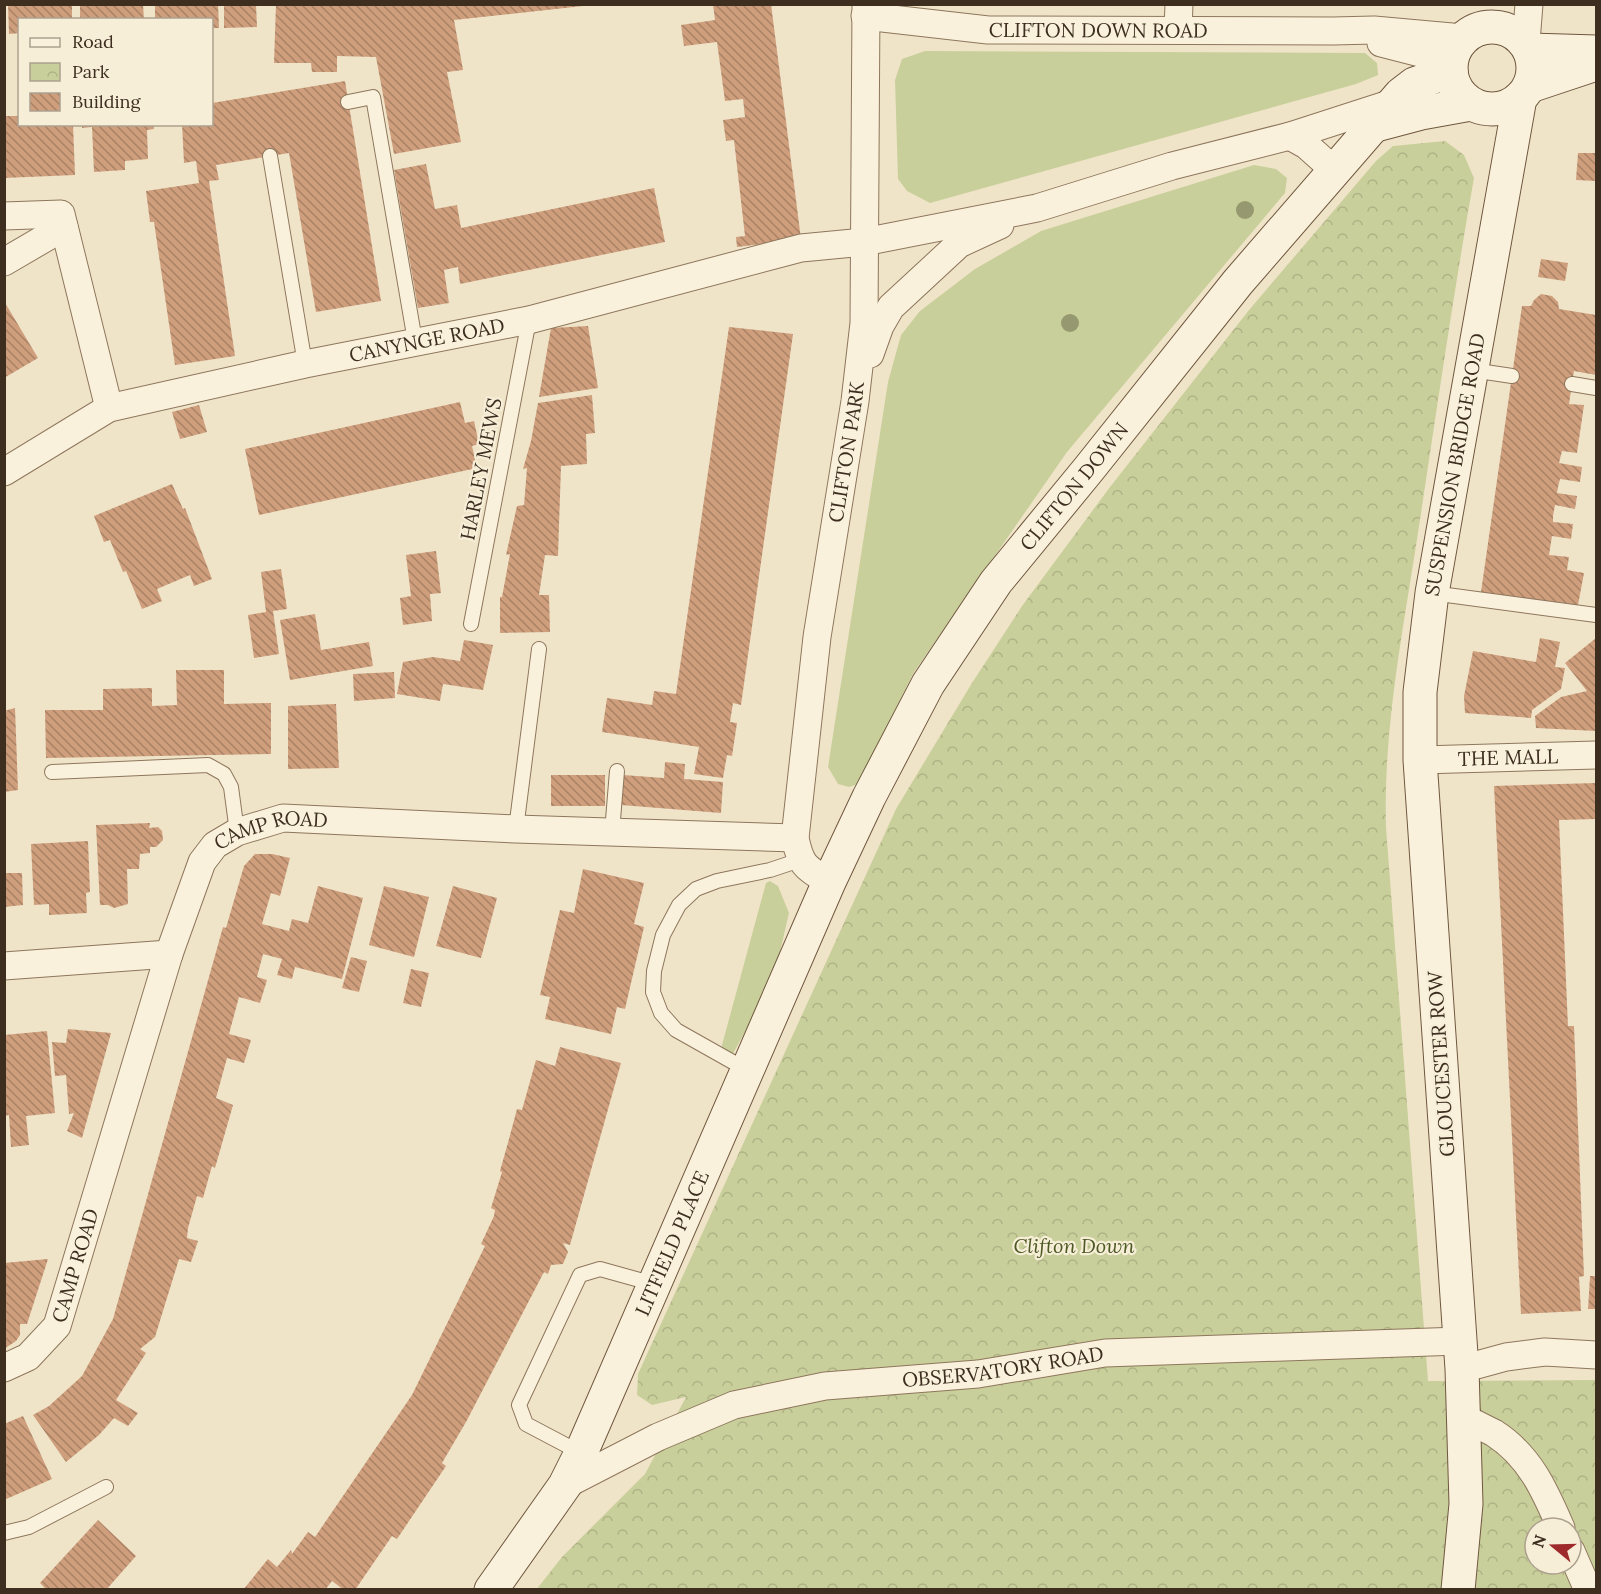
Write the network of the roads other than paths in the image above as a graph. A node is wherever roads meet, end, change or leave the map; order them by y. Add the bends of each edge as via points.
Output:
1 (1528, 4) edge
2 (866, 10) edge
3 (1178, 17) edge
4 (1528, 46) junction
5 (1596, 52) edge
6 (1455, 56) junction
7 (1596, 64) edge
8 (1525, 92) junction
9 (348, 102) dead end
10 (1477, 106) junction
11 (1382, 114) junction
12 (1290, 136) junction
13 (270, 156) dead end
14 (1334, 170) junction
15 (1507, 172) junction
16 (1037, 208) junction
17 (4, 216) edge
18 (64, 227) junction
19 (864, 242) junction
20 (4, 262) edge
21 (529, 320) junction
22 (415, 341) junction
23 (305, 364) junction
24 (1472, 370) junction
25 (1512, 376) dead end
26 (1572, 384) dead end
27 (1596, 388) edge
28 (855, 401) junction
29 (109, 408) junction
30 (4, 472) edge
31 (1432, 593) junction
32 (1596, 615) edge
33 (471, 624) dead end
34 (539, 649) dead end
35 (1596, 754) edge
36 (1420, 760) junction
37 (617, 771) dead end
38 (52, 772) dead end
39 (516, 829) junction
40 (237, 832) junction
41 (612, 832) junction
42 (797, 849) junction
43 (829, 882) junction
44 (169, 954) junction
45 (4, 966) edge
46 (747, 1070) junction
47 (654, 1284) junction
48 (1461, 1355) junction
49 (1596, 1355) edge
50 (4, 1368) edge
51 (1464, 1418) junction
52 (580, 1453) junction
53 (565, 1485) junction
54 (106, 1487) dead end
55 (1555, 1516) edge
56 (4, 1533) edge
57 (1582, 1576) edge
58 (491, 1590) edge
59 (1458, 1590) edge
60 (1588, 1590) edge

1 - 4 street
2 - 3 street, CLIFTON DOWN ROAD via 988,30
2 - 19 street, CLIFTON PARK
3 - 6 street, CLIFTON DOWN ROAD via 1333,32
4 - 5 main road
4 - 6 main road via 1512,31 1496,26 1478,29
4 - 8 main road via 1534,68
6 - 10 main road via 1457,90
6 - 11 main road, CLIFTON DOWN via 1414,84
7 - 8 main road
8 - 10 main road via 1503,108
8 - 15 main road, SUSPENSION BRIDGE ROAD
9 - 22 lane via 373,97
10 - 11 main road
10 - 15 main road
11 - 12 street
11 - 14 main road, CLIFTON DOWN
12 - 14 street
12 - 16 street via 1172,166
13 - 23 lane
14 - 43 main road, CLIFTON DOWN via 1238,282 996,582 928,684
15 - 24 main road, SUSPENSION BRIDGE ROAD
16 - 19 street
16 - 28 street via 959,244 891,307 880,326
17 - 18 street via 61,214
18 - 20 street
18 - 29 street
19 - 21 street, CANYNGE ROAD via 801,248
19 - 28 street, CLIFTON PARK via 864,323
21 - 22 street, CANYNGE ROAD
21 - 33 lane, HARLEY MEWS
22 - 23 street, CANYNGE ROAD
23 - 29 street, CANYNGE ROAD
24 - 25 lane
24 - 31 main road, SUSPENSION BRIDGE ROAD
26 - 27 lane
28 - 42 street, CLIFTON PARK via 817,637
29 - 30 street, CANYNGE ROAD
31 - 32 lane
31 - 36 main road, SUSPENSION BRIDGE ROAD via 1420,692
34 - 39 lane
35 - 36 street, THE MALL
36 - 48 main road, GLOUCESTER ROW
37 - 41 lane
38 - 40 lane via 208,765 224,774 231,787
39 - 40 street, CAMP ROAD via 283,818
39 - 41 street, CAMP ROAD
40 - 44 street, CAMP ROAD via 215,845 202,862
41 - 42 street, CAMP ROAD
42 - 43 street via 811,871
42 - 46 lane via 770,870 696,889 679,904 663,935 654,971 653,992 661,1013 676,1030
43 - 46 main road, LITFIELD PLACE
44 - 45 street
44 - 50 street, CAMP ROAD via 57,1326 28,1357
46 - 47 main road, LITFIELD PLACE
47 - 52 main road, LITFIELD PLACE
47 - 52 lane via 600,1269 580,1275 519,1405 526,1424
48 - 49 street, OBSERVATORY ROAD
48 - 51 main road
48 - 53 street, OBSERVATORY ROAD via 1104,1353 978,1374 825,1386 734,1405 658,1437
51 - 55 street via 1494,1433 1516,1451 1533,1470
51 - 59 main road via 1466,1504
52 - 53 main road, LITFIELD PLACE
53 - 58 main road, LITFIELD PLACE
54 - 56 lane via 29,1527
57 - 60 street

